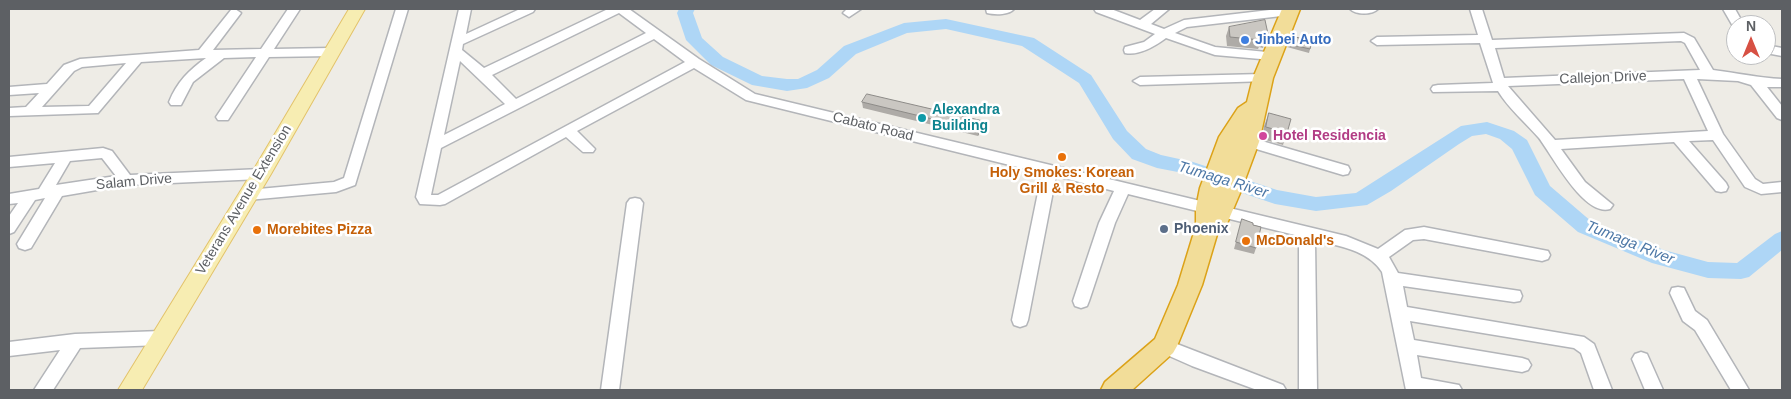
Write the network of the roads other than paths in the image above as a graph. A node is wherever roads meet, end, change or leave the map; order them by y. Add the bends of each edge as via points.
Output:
1 (294, 9) edge
2 (357, 9) edge
3 (402, 9) edge
4 (464, 9) edge
5 (529, 9) edge
6 (617, 9) edge
7 (621, 9) edge
8 (1008, 9) edge
9 (1100, 9) edge
10 (1164, 9) edge
11 (1356, 9) edge
12 (1372, 9) edge
13 (1476, 9) edge
14 (991, 10) edge
15 (1291, 10) edge
16 (235, 13) dead end
17 (1141, 25) junction
18 (1165, 33) junction
19 (654, 34) junction
20 (1377, 41) dead end
21 (1486, 42) junction
22 (457, 47) junction
23 (1130, 50) dead end
24 (331, 52) junction
25 (203, 54) junction
26 (221, 54) junction
27 (264, 54) junction
28 (1272, 56) junction
29 (137, 58) junction
30 (694, 62) junction
31 (483, 74) junction
32 (1709, 74) junction
33 (1689, 75) junction
34 (1263, 78) junction
35 (1140, 82) dead end
36 (1756, 82) junction
37 (1782, 83) edge
38 (1500, 84) junction
39 (50, 88) junction
40 (1438, 89) dead end
41 (9, 91) edge
42 (176, 102) dead end
43 (514, 106) junction
44 (1255, 106) junction
45 (30, 111) junction
46 (9, 112) edge
47 (1782, 115) edge
48 (224, 116) dead end
49 (567, 130) junction
50 (1717, 135) junction
51 (1676, 136) junction
52 (1248, 142) junction
53 (1551, 145) junction
54 (434, 146) junction
55 (588, 149) dead end
56 (66, 156) junction
57 (9, 162) edge
58 (1231, 162) junction
59 (1050, 170) junction
60 (1343, 170) dead end
61 (261, 174) junction
62 (126, 180) junction
63 (1721, 187) dead end
64 (1123, 188) junction
65 (1782, 188) edge
66 (51, 191) junction
67 (248, 195) junction
68 (30, 196) junction
69 (9, 199) edge
70 (635, 203) dead end
71 (1605, 205) dead end
72 (1215, 206) junction
73 (9, 228) edge
74 (1307, 233) junction
75 (25, 244) dead end
76 (1542, 254) dead end
77 (1379, 256) junction
78 (1393, 278) junction
79 (1678, 293) dead end
80 (1514, 296) dead end
81 (1081, 301) dead end
82 (1401, 313) junction
83 (1020, 320) dead end
84 (162, 338) junction
85 (75, 342) junction
86 (1164, 346) junction
87 (1407, 346) junction
88 (9, 349) edge
89 (1641, 359) dead end
90 (1522, 365) dead end
91 (1415, 387) edge
92 (43, 390) edge
93 (130, 390) edge
94 (610, 390) edge
95 (1114, 390) edge
96 (1277, 390) edge
97 (1308, 390) edge
98 (1453, 390) edge
99 (1603, 390) edge
100 (1654, 390) edge
101 (1740, 390) edge

1 - 27 street
2 - 24 main road, Veterans Avenue Extension
3 - 67 street via 350,181 336,187
4 - 22 street
5 - 22 street
6 - 31 street
7 - 19 street, Cabato Road
8 - 14 street
9 - 17 street
10 - 17 street
11 - 12 street
13 - 21 street
15 - 18 street via 1184,24
15 - 28 highway
16 - 25 street
17 - 18 street
18 - 23 street via 1148,45
18 - 28 street via 1215,51
19 - 30 street, Cabato Road
19 - 43 street
20 - 21 street
21 - 32 street via 1684,37 1690,40
21 - 38 street
22 - 31 street
22 - 54 street
24 - 27 street
24 - 61 main road, Veterans Avenue Extension
25 - 26 street
25 - 29 street
26 - 27 street
26 - 42 street via 186,80
27 - 48 street
28 - 34 highway
29 - 39 street via 74,65
29 - 45 street via 93,110
30 - 49 street
30 - 59 street, Cabato Road via 751,97
31 - 43 street
32 - 33 street, Callejon Drive
32 - 36 street, Callejon Drive
33 - 38 street, Callejon Drive
33 - 50 street
34 - 35 street
34 - 44 highway
36 - 37 street, Callejon Drive
36 - 47 street
38 - 40 street, Callejon Drive
38 - 53 street
39 - 41 street
39 - 45 street
43 - 54 street
44 - 52 highway
44 - 58 highway via 1246,113 1230,137
45 - 46 street
49 - 54 street via 440,200 425,200
49 - 55 street
50 - 51 street
50 - 65 street via 1754,187
51 - 53 street
51 - 63 street
52 - 58 highway
52 - 60 street
53 - 71 street via 1567,172 1590,196
56 - 57 street
56 - 62 street via 107,154
56 - 66 street
58 - 72 highway
59 - 64 street, Cabato Road
59 - 83 street
61 - 62 street, Salam Drive
61 - 67 main road, Veterans Avenue Extension
62 - 66 street, Salam Drive
64 - 72 street, Cabato Road
64 - 81 street via 1107,223
66 - 68 street, Salam Drive
66 - 75 street
67 - 84 main road, Veterans Avenue Extension
68 - 69 street, Salam Drive
68 - 73 street
70 - 94 street
72 - 74 street, Cabato Road
72 - 86 highway via 1184,302
74 - 77 street, Cabato Road via 1346,242
74 - 97 street
76 - 77 street via 1424,233 1410,234
77 - 78 street
78 - 80 street
78 - 82 street
79 - 101 street via 1689,316 1701,325
82 - 87 street
82 - 99 street via 1584,344
84 - 85 street
84 - 93 main road, Veterans Avenue Extension
85 - 88 street
85 - 92 street
86 - 95 highway
86 - 96 street
87 - 90 street
87 - 91 street
89 - 100 street
91 - 98 street

